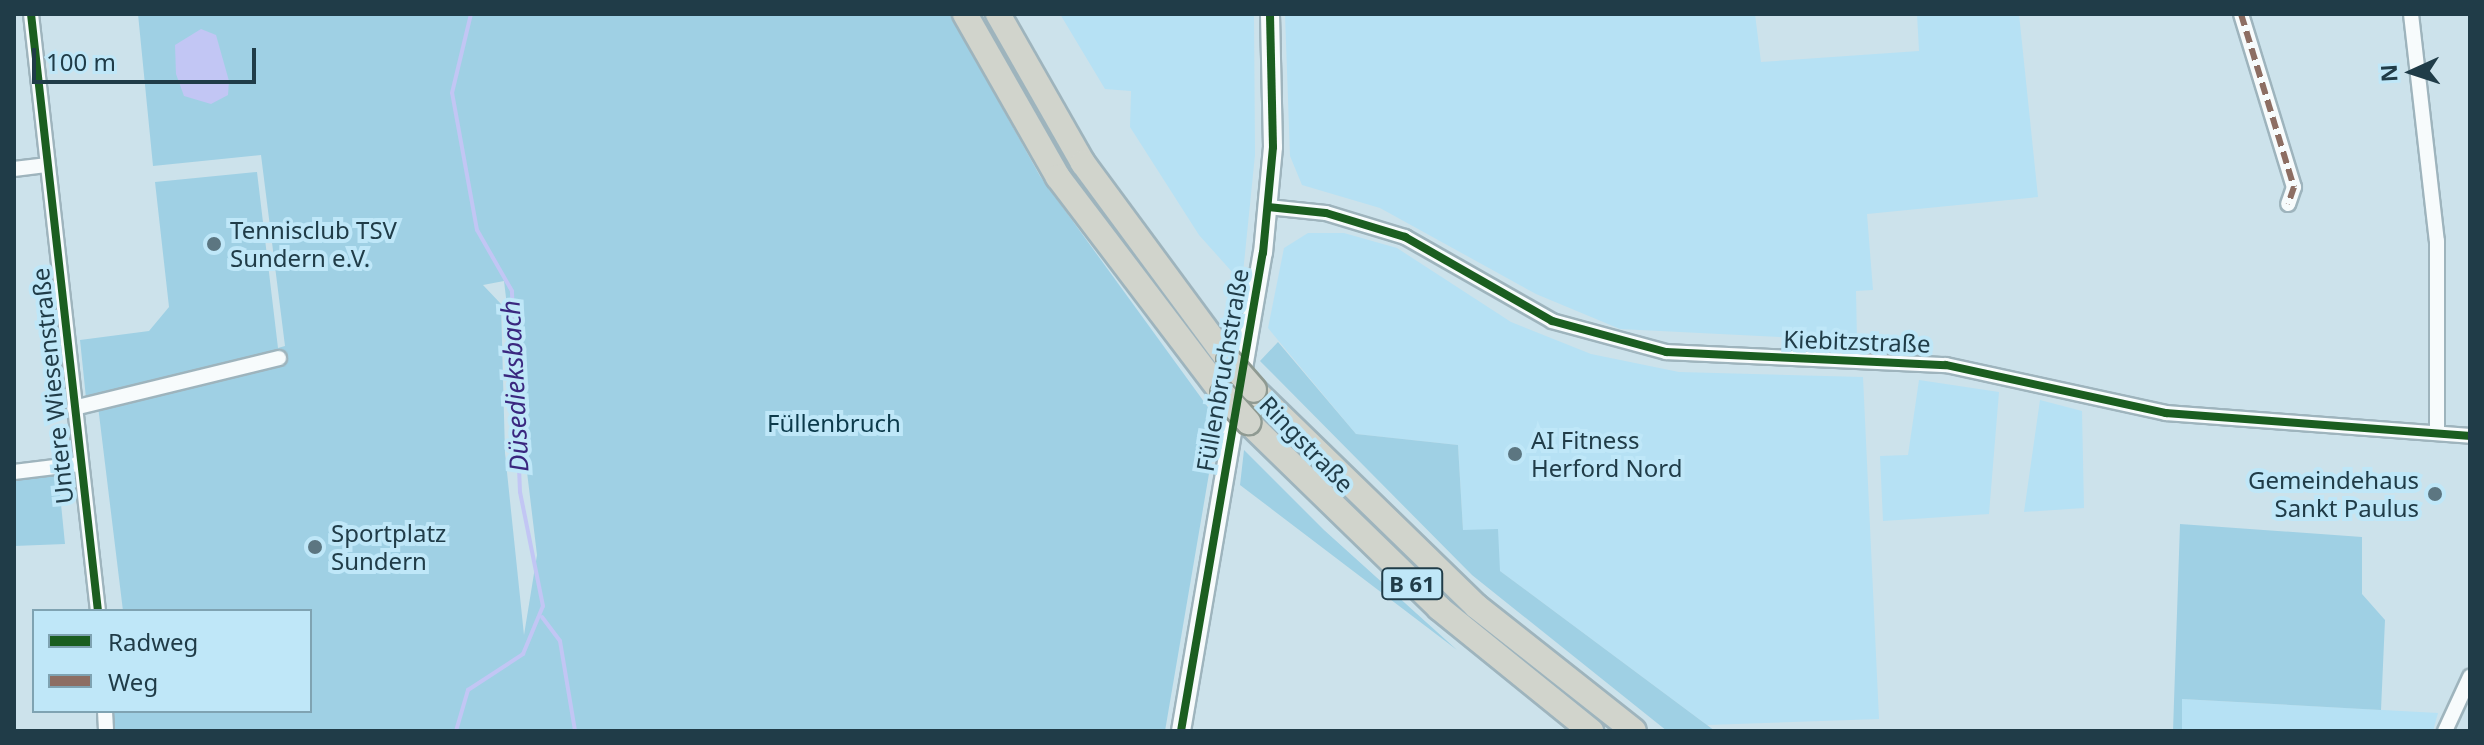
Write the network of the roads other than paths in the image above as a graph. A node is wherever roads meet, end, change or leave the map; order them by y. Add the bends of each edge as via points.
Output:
1 (31, 14) edge
2 (965, 14) edge
3 (998, 14) edge
4 (1270, 14) edge
5 (2241, 14) edge
6 (2411, 14) edge
7 (46, 165) junction
8 (14, 169) edge
9 (2288, 204) dead end
10 (1268, 207) junction
11 (279, 358) dead end
12 (74, 408) junction
13 (2437, 433) junction
14 (2470, 436) edge
15 (80, 464) junction
16 (14, 472) edge
17 (98, 609) edge
18 (2470, 677) edge
19 (1181, 731) edge
20 (1591, 731) edge
21 (1634, 731) edge
22 (2445, 731) edge

1 - 7 street, Untere Wiesenstraße
2 - 20 highway, Ringstraße / B 61, bridge via 1066,189 1223,394 1439,608
3 - 21 highway, Ringstraße / B 61, bridge via 1083,163 1254,390 1454,587
4 - 10 street, Füllenbruchstraße
5 - 9 street via 2294,187
6 - 13 street via 2438,256
7 - 8 street
7 - 12 street, Untere Wiesenstraße
10 - 13 street, Kiebitzstraße via 1367,223 1405,237 1552,321 1666,352 1946,365 2166,413
10 - 19 street, Füllenbruchstraße
11 - 12 street, Untere Wiesenstraße
12 - 15 street, Untere Wiesenstraße
13 - 14 street, Kiebitzstraße
15 - 16 street
15 - 17 street, Untere Wiesenstraße
18 - 22 street

